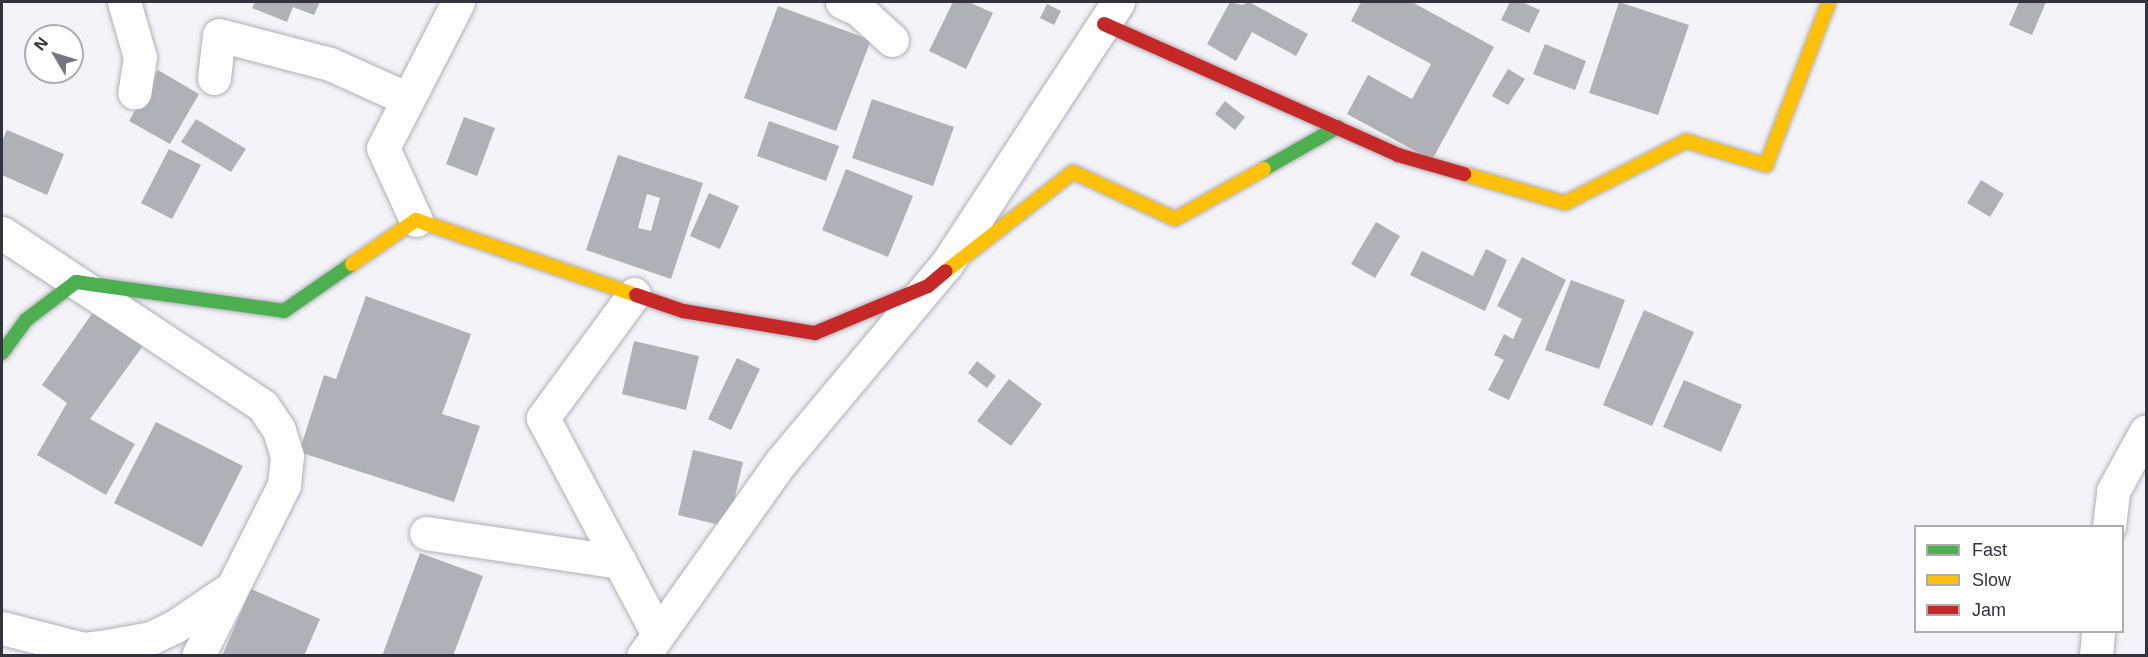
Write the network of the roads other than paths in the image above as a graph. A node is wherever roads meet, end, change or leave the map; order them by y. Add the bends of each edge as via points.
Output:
1 (124, 2) edge
2 (458, 2) edge
3 (842, 2) edge
4 (1829, 2) edge
5 (1111, 13) edge
6 (892, 40) dead end
7 (214, 78) dead end
8 (134, 93) dead end
9 (408, 99) junction
10 (1338, 127) junction
11 (416, 220) junction
12 (2, 233) edge
13 (76, 282) junction
14 (928, 286) junction
15 (634, 294) junction
16 (2, 353) edge
17 (2146, 431) edge
18 (2109, 525) edge
19 (426, 533) dead end
20 (620, 562) junction
21 (232, 588) junction
22 (2, 628) edge
23 (2098, 633) edge
24 (650, 645) edge
25 (198, 656) edge
26 (2096, 656) edge

1 - 8 street via 140,57
2 - 9 street
3 - 6 street via 858,9
4 - 10 street via 1766,165 1686,141 1565,203 1398,155
5 - 10 street
5 - 14 street via 946,265
7 - 9 street via 219,35 330,64
9 - 11 street via 383,148
10 - 14 street via 1175,219 1073,172
11 - 13 street via 284,311
11 - 15 street
12 - 13 street
13 - 16 street via 26,320
13 - 21 street via 263,406 279,430 287,456 284,485
14 - 15 street via 815,333 683,311
14 - 24 street via 781,462
15 - 20 street via 543,418
17 - 18 street via 2113,491
19 - 20 street
20 - 24 street
21 - 22 street via 151,638 107,646 84,650
21 - 25 street
23 - 26 street

